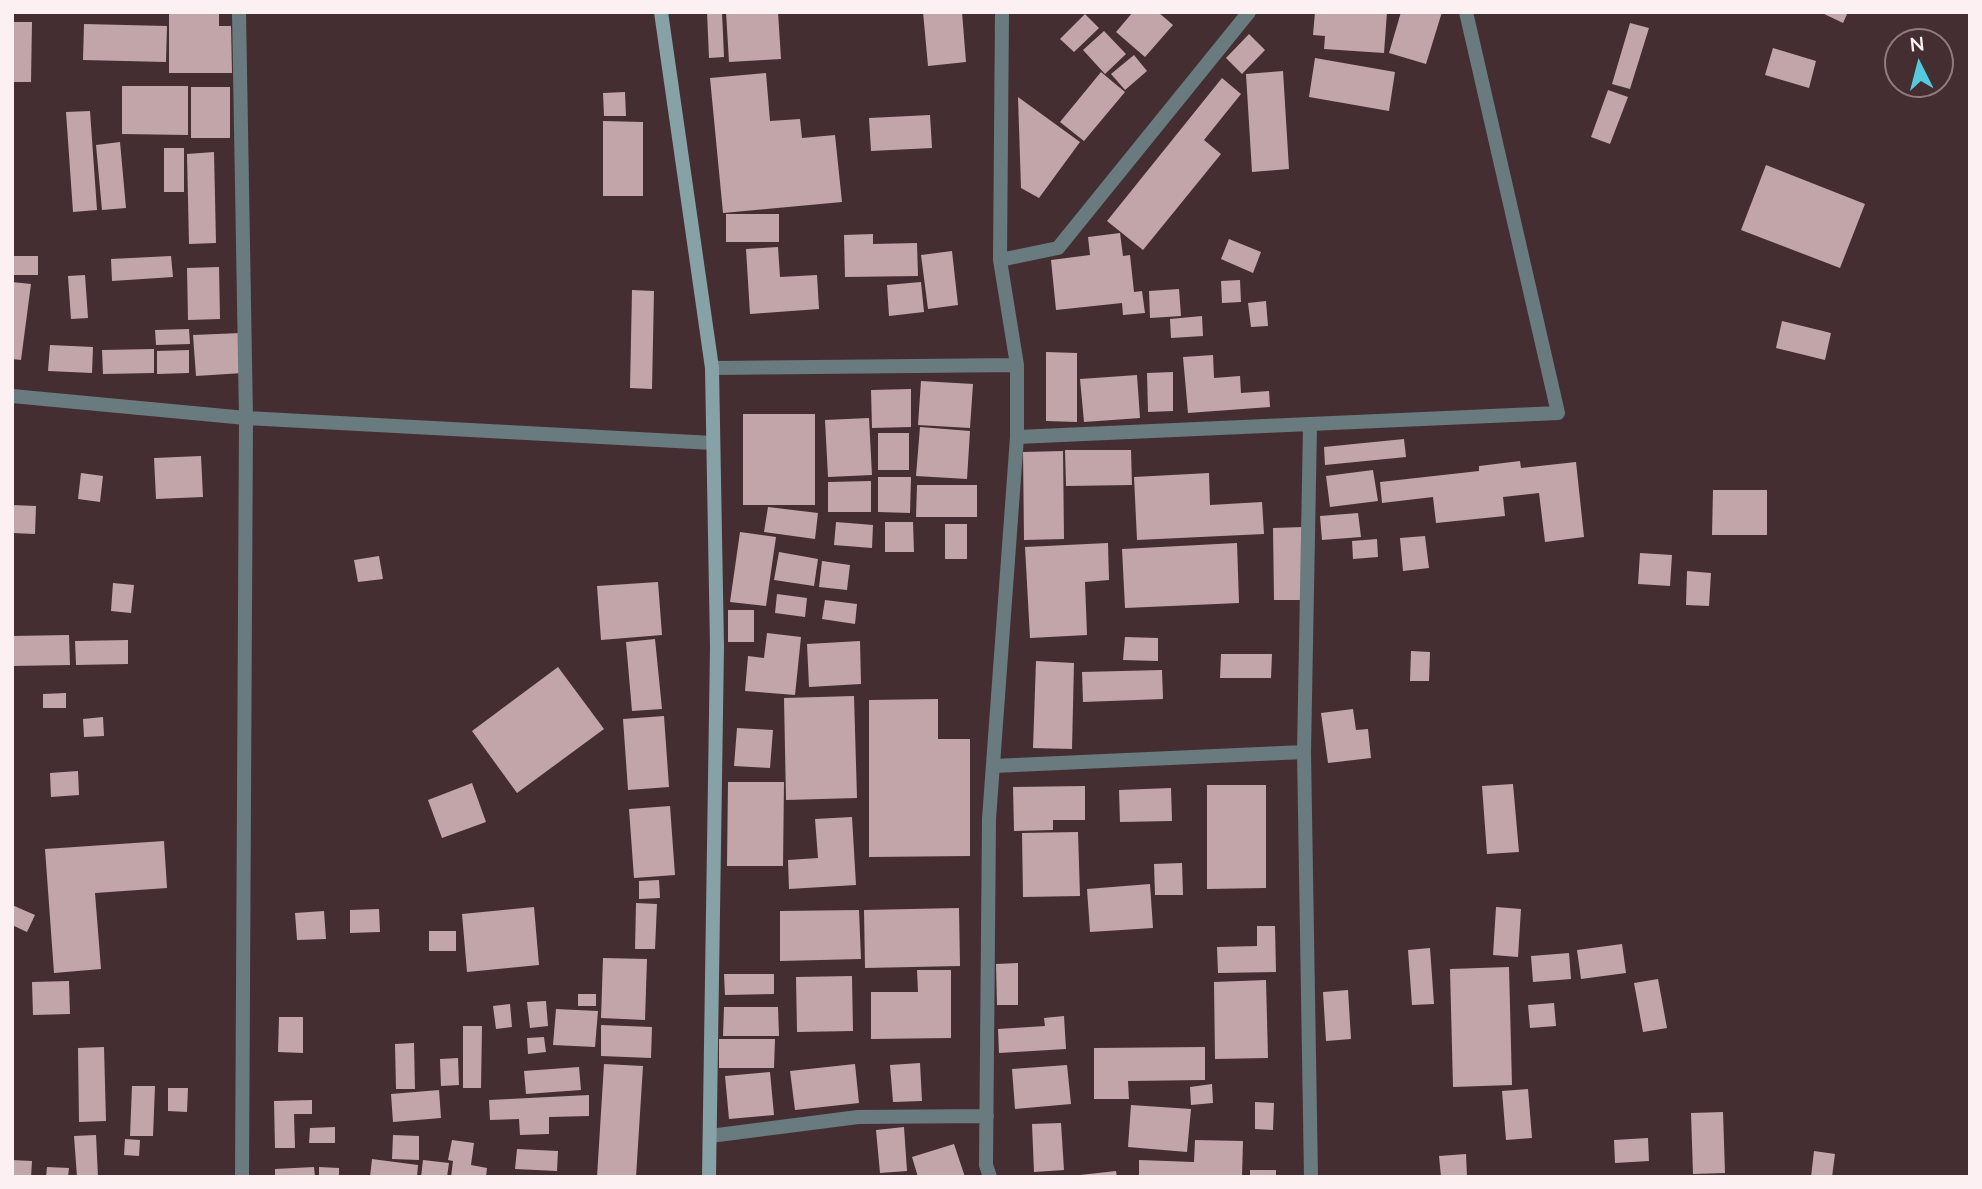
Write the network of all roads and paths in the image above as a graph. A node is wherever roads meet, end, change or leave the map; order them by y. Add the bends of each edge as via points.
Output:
1 (239, 12) edge
2 (660, 12) edge
3 (1002, 12) edge
4 (1249, 12) edge
5 (1466, 12) edge
6 (1000, 260) junction
7 (1017, 365) junction
8 (712, 368) junction
9 (12, 396) edge
10 (246, 418) junction
11 (1310, 426) junction
12 (1017, 438) junction
13 (713, 443) junction
14 (1304, 752) junction
15 (993, 766) junction
16 (987, 1116) junction
17 (710, 1136) junction
18 (242, 1177) edge
19 (709, 1177) edge
20 (990, 1177) edge
21 (1311, 1177) edge

1 - 10 street
2 - 8 main road
3 - 6 street
4 - 6 street via 1058,248
5 - 11 street via 1558,413
6 - 7 street
7 - 8 street
7 - 12 street
8 - 13 main road
9 - 10 street
10 - 13 street
10 - 18 street
11 - 12 street
11 - 14 street
12 - 15 street
13 - 17 main road via 717,647
14 - 15 street
14 - 21 street
15 - 16 street
16 - 17 street via 858,1117
16 - 20 street
17 - 19 main road

